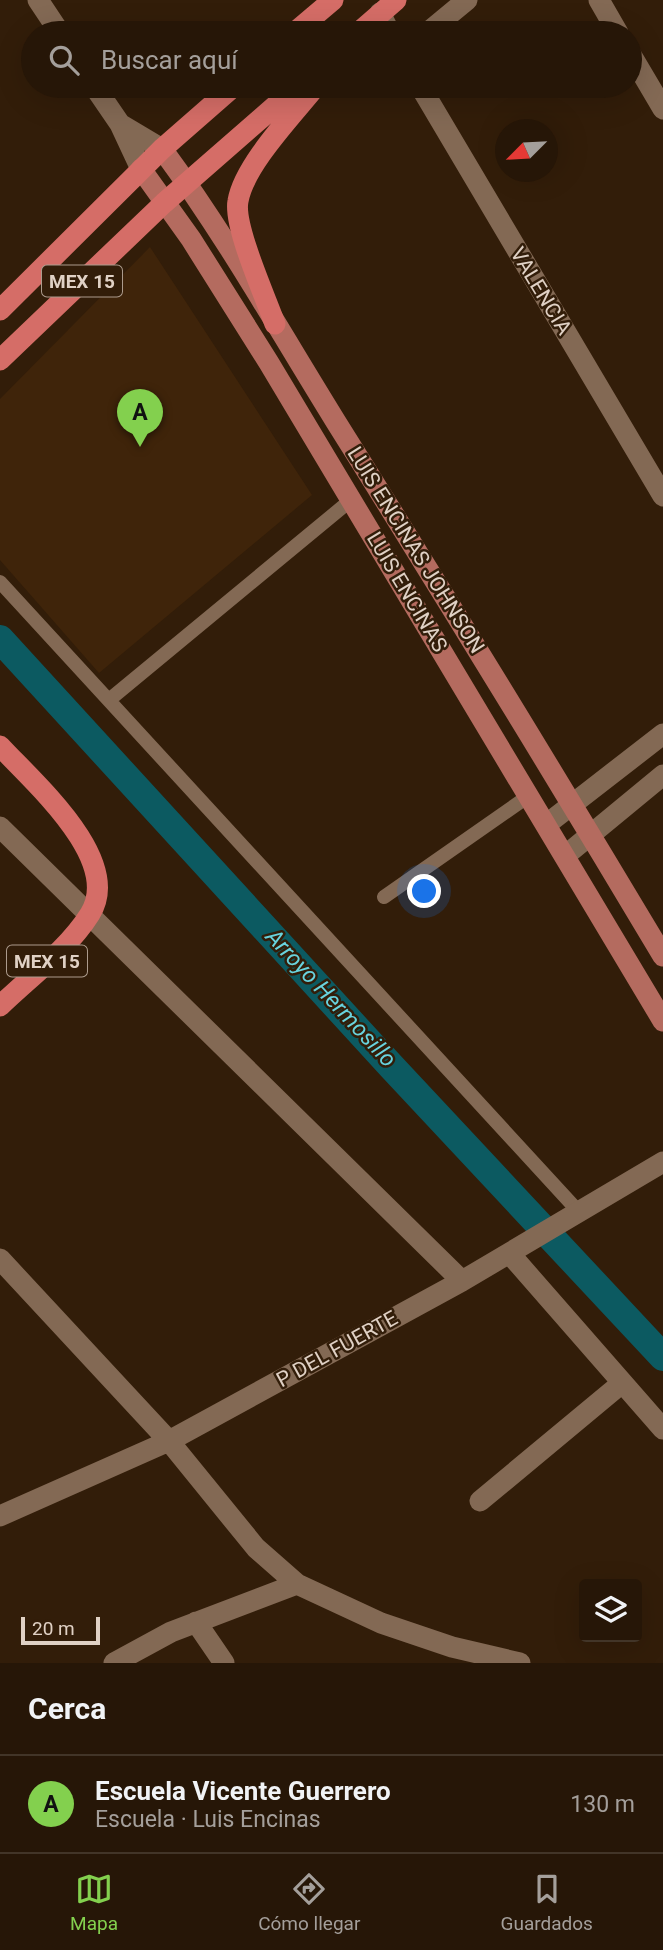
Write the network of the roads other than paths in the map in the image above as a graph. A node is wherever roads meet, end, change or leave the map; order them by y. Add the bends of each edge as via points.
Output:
1 (38, 0) edge
2 (333, 0) edge
3 (467, 0) edge
4 (598, 0) edge
5 (388, 7) edge
6 (52, 21) edge
7 (308, 21) edge
8 (372, 21) edge
9 (442, 21) edge
10 (611, 21) edge
11 (642, 73) edge
12 (102, 98) edge
13 (220, 98) edge
14 (284, 98) edge
15 (307, 98) edge
16 (426, 98) edge
17 (663, 109) edge
18 (120, 124) junction
19 (162, 149) junction
20 (141, 169) junction
21 (186, 183) junction
22 (164, 203) junction
23 (0, 310) edge
24 (275, 324) junction
25 (0, 360) edge
26 (663, 496) edge
27 (351, 500) junction
28 (0, 582) edge
29 (109, 700) junction
30 (663, 734) edge
31 (0, 746) edge
32 (663, 775) edge
33 (530, 795) junction
34 (573, 804) junction
35 (547, 824) junction
36 (0, 827) edge
37 (591, 835) junction
38 (566, 855) junction
39 (384, 897) dead end
40 (90, 914) junction
41 (663, 956) edge
42 (0, 1006) edge
43 (663, 1021) edge
44 (663, 1162) edge
45 (578, 1213) junction
46 (511, 1253) junction
47 (0, 1259) edge
48 (462, 1281) junction
49 (622, 1383) junction
50 (663, 1429) edge
51 (169, 1441) junction
52 (480, 1501) dead end
53 (0, 1516) edge
54 (297, 1584) junction
55 (196, 1622) junction
56 (114, 1663) edge
57 (224, 1663) edge
58 (520, 1663) edge

1 - 6 street
2 - 7 highway
3 - 9 street
4 - 10 street
5 - 8 highway
11 - 17 street
12 - 18 street
13 - 19 highway, MEX 15
14 - 21 highway, MEX 15
15 - 24 highway via 247,175 237,203
16 - 26 street, VALENCIA
18 - 19 street
18 - 20 street
19 - 20 highway, MEX 15
19 - 21 main road, LUIS ENCINAS JOHNSON
20 - 22 main road, LUIS ENCINAS
20 - 23 highway, MEX 15
21 - 22 highway, MEX 15
21 - 24 main road, LUIS ENCINAS JOHNSON
22 - 25 highway, MEX 15
22 - 27 main road, LUIS ENCINAS via 206,262
24 - 34 main road, LUIS ENCINAS JOHNSON
27 - 29 lane
27 - 33 main road, LUIS ENCINAS
28 - 29 lane
29 - 45 lane
30 - 34 street
31 - 40 highway, MEX 15 via 82,839 98,885
32 - 37 street
33 - 35 main road, LUIS ENCINAS
33 - 39 lane
34 - 35 street
34 - 37 main road, LUIS ENCINAS JOHNSON
35 - 38 main road, LUIS ENCINAS
36 - 40 street
37 - 38 street
37 - 41 main road, LUIS ENCINAS JOHNSON
38 - 43 main road, LUIS ENCINAS
40 - 42 highway, MEX 15
40 - 48 street
44 - 45 street, P DEL FUERTE
45 - 46 street, P DEL FUERTE
46 - 48 street, P DEL FUERTE
46 - 49 street
47 - 51 street
48 - 51 street, P DEL FUERTE
49 - 50 street
49 - 52 street
51 - 53 street, P DEL FUERTE
51 - 54 street via 256,1548
54 - 55 street
54 - 58 street via 381,1623
55 - 56 street
55 - 57 street

